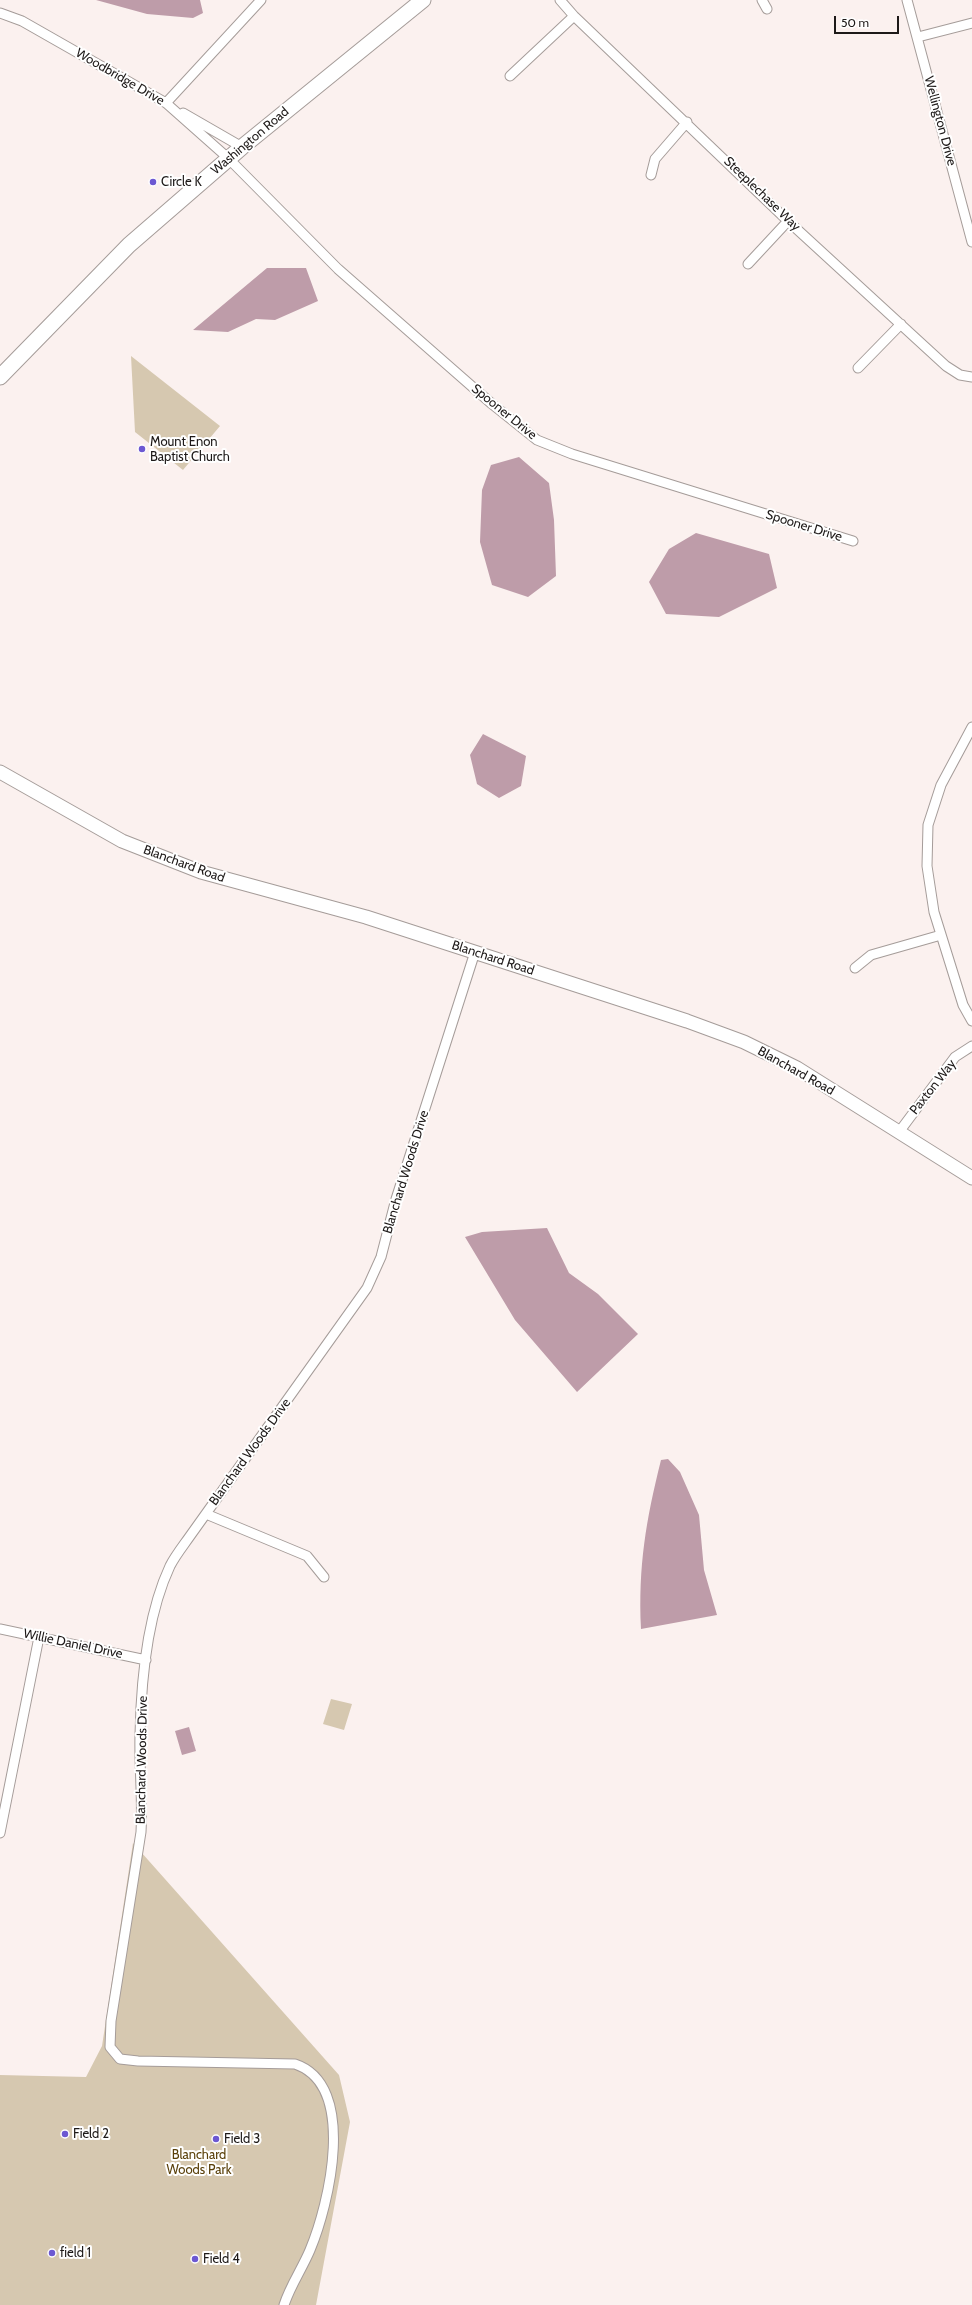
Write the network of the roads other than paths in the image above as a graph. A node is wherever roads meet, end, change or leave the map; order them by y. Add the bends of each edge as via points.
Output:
1 (261, 0) edge
2 (423, 0) edge
3 (560, 0) edge
4 (762, 0) edge
5 (907, 0) edge
6 (767, 9) dead end
7 (0, 13) edge
8 (574, 16) junction
9 (972, 22) edge
10 (918, 37) junction
11 (510, 76) dead end
12 (166, 103) junction
13 (687, 122) junction
14 (242, 147) junction
15 (228, 158) junction
16 (652, 175) dead end
17 (788, 221) junction
18 (972, 242) edge
19 (748, 264) dead end
20 (901, 324) junction
21 (858, 368) dead end
22 (0, 377) edge
23 (972, 377) edge
24 (853, 541) dead end
25 (971, 730) edge
26 (0, 772) edge
27 (941, 935) junction
28 (475, 952) junction
29 (855, 968) dead end
30 (972, 1021) edge
31 (972, 1046) edge
32 (899, 1132) junction
33 (972, 1178) edge
34 (206, 1514) junction
35 (324, 1577) dead end
36 (0, 1629) edge
37 (39, 1637) junction
38 (146, 1660) junction
39 (0, 1833) edge
40 (284, 2305) edge

1 - 12 street
2 - 14 main road, Washington Road
3 - 8 street, Steeplechase Way
4 - 6 street
5 - 10 street, Wellington Drive
7 - 12 street, Woodbridge Drive via 22,21
8 - 11 street
8 - 13 street, Steeplechase Way
9 - 10 street
10 - 18 street, Wellington Drive
12 - 14 street
12 - 15 street, Woodbridge Drive
13 - 16 street via 655,159
13 - 17 street, Steeplechase Way
14 - 15 main road, Washington Road
15 - 22 main road, Washington Road via 129,246
15 - 24 street, Spooner Drive via 338,269 492,404 538,440 572,454
17 - 19 street
17 - 20 street, Steeplechase Way
20 - 21 street
20 - 23 street, Steeplechase Way via 946,366 960,375
25 - 27 street via 941,785 928,826 927,866 934,912
26 - 28 street, Blanchard Road via 122,841 201,872 366,917
27 - 29 street via 871,955
27 - 30 street via 963,1005
28 - 32 street, Blanchard Road via 687,1020 744,1042 797,1068
28 - 34 street, Blanchard Woods Drive via 396,1199 381,1257 367,1288
31 - 32 street, Paxton Way via 955,1057
32 - 33 street, Blanchard Road
34 - 35 street via 307,1556
34 - 38 street, Blanchard Woods Drive via 170,1566 158,1599
36 - 37 street, Willie Daniel Drive
37 - 38 street, Willie Daniel Drive
37 - 39 street
38 - 40 street, Blanchard Woods Drive via 140,1736 140,1832 111,2021 110,2047 120,2059 138,2061 295,2064 311,2071 320,2080 329,2101 332,2165 310,2250

